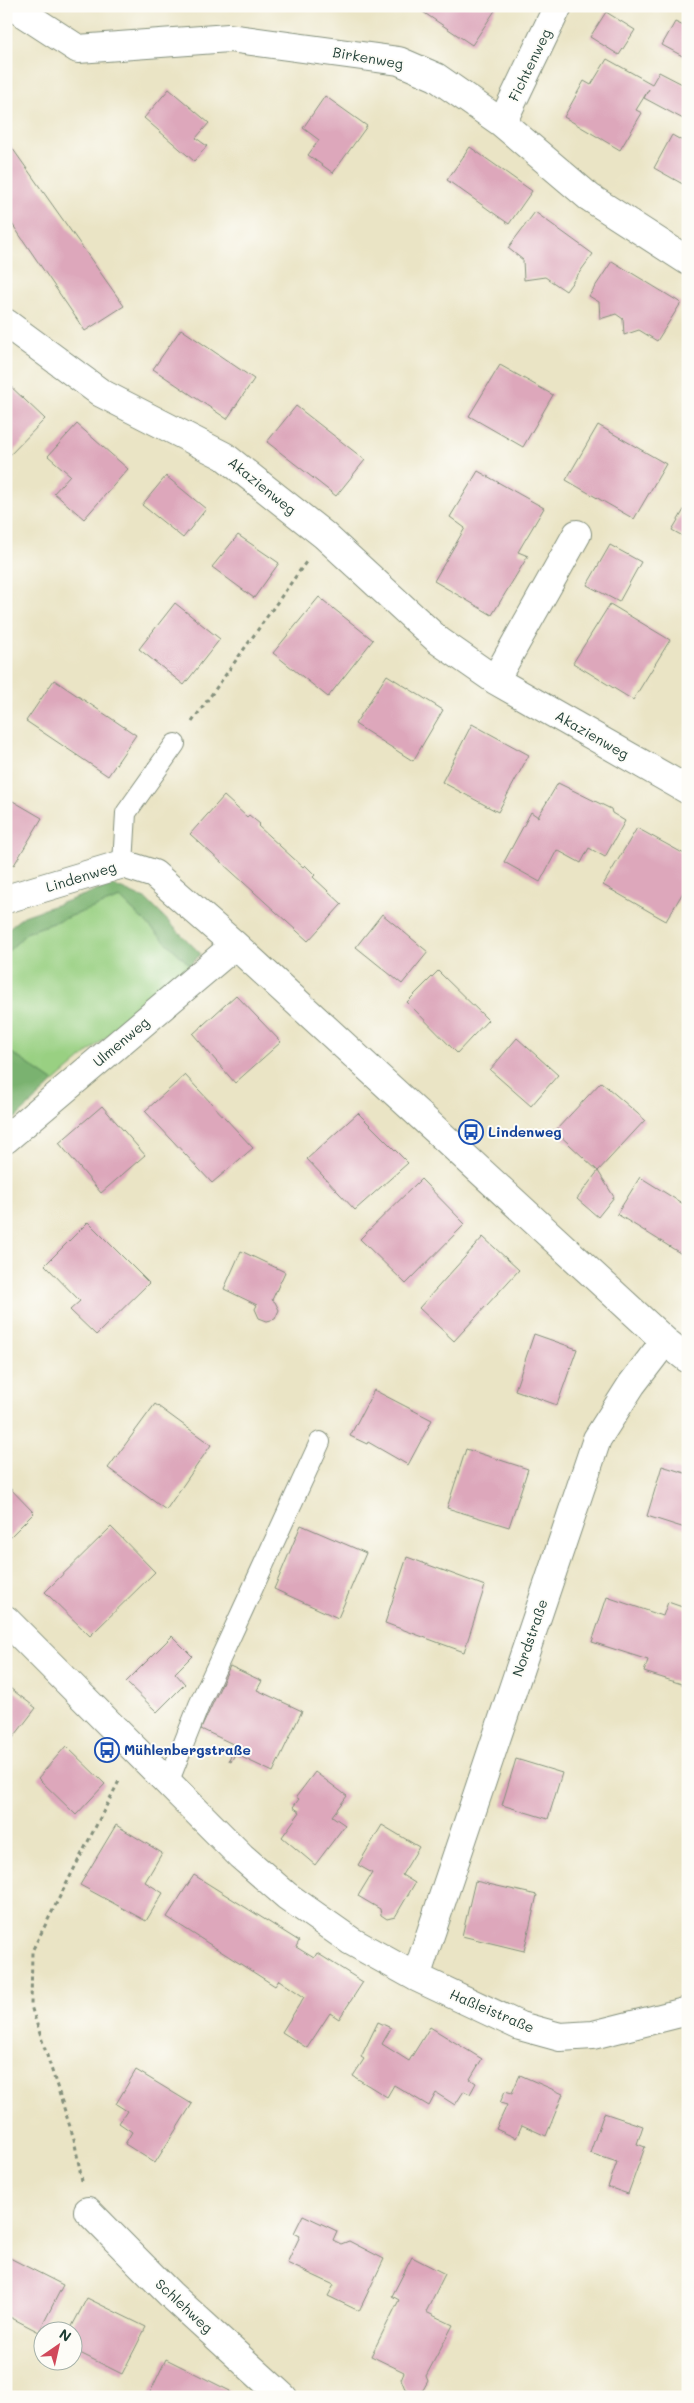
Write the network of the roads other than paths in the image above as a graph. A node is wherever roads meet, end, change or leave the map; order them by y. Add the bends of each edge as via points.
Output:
1 (558, 6) edge
2 (15, 14) edge
3 (502, 123) junction
4 (688, 261) edge
5 (6, 323) edge
6 (577, 534) dead end
7 (495, 680) junction
8 (175, 744) road end
9 (688, 790) edge
10 (123, 864) junction
11 (6, 899) edge
12 (235, 944) junction
13 (6, 1139) edge
14 (665, 1341) junction
15 (688, 1359) edge
16 (320, 1442) dead end
17 (6, 1620) edge
18 (168, 1783) junction
19 (416, 1978) junction
20 (688, 2011) edge
21 (88, 2211) road end
22 (283, 2397) edge

1 - 3 street, Fichtenweg
2 - 3 street, Birkenweg via 78,49 229,38 399,61 436,77
3 - 4 street, Birkenweg via 589,197
5 - 7 street, Akazienweg via 101,393 224,456 324,535 439,641
6 - 7 street
7 - 9 street, Akazienweg
8 - 10 lane via 126,812
10 - 11 street, Lindenweg
10 - 12 street, Lindenweg via 154,874
12 - 13 street, Ulmenweg
12 - 14 street, Lindenweg
14 - 15 street
14 - 19 street, Nordstraße via 632,1384 597,1439
16 - 18 lane via 199,1705
17 - 18 street
18 - 19 street via 241,1856 287,1896 351,1941
19 - 20 street, Haßleistraße via 520,2026 560,2037 592,2035
21 - 22 street, Schlehweg via 170,2294

